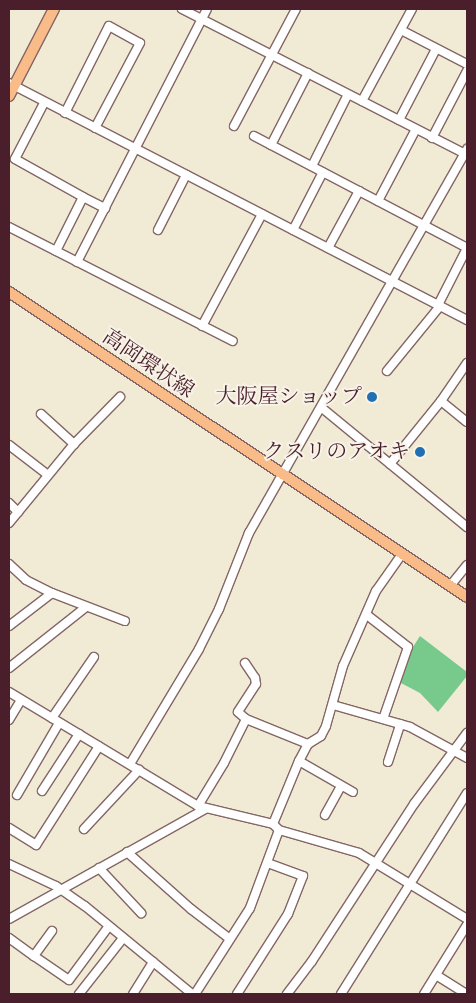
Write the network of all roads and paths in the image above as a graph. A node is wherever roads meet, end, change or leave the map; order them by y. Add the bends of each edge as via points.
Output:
1 (54, 9) edge
2 (182, 9) edge
3 (207, 9) edge
4 (296, 9) edge
5 (412, 9) edge
6 (202, 19) junction
7 (401, 30) junction
8 (436, 49) junction
9 (272, 54) junction
10 (467, 64) edge
11 (467, 71) edge
12 (308, 73) junction
13 (11, 84) edge
14 (348, 94) junction
15 (9, 96) edge
16 (362, 101) junction
17 (44, 102) junction
18 (65, 113) junction
19 (399, 120) junction
20 (234, 126) dead end
21 (96, 128) junction
22 (416, 129) junction
23 (254, 136) dead end
24 (432, 138) junction
25 (271, 145) junction
26 (135, 149) junction
27 (466, 152) edge
28 (12, 158) edge
29 (312, 166) junction
30 (323, 172) junction
31 (186, 175) junction
32 (359, 191) junction
33 (83, 197) junction
34 (378, 201) junction
35 (105, 208) junction
36 (262, 214) junction
37 (424, 225) junction
38 (9, 227) edge
39 (158, 230) dead end
40 (293, 230) junction
41 (328, 248) junction
42 (467, 248) edge
43 (56, 251) junction
44 (77, 262) junction
45 (393, 281) junction
46 (9, 292) edge
47 (439, 305) junction
48 (467, 320) edge
49 (202, 326) junction
50 (233, 341) dead end
51 (467, 363) edge
52 (387, 371) dead end
53 (120, 397) dead end
54 (441, 401) junction
55 (322, 408) junction
56 (41, 414) dead end
57 (467, 422) edge
58 (74, 444) junction
59 (9, 446) edge
60 (390, 464) junction
61 (48, 475) junction
62 (283, 477) junction
63 (9, 504) edge
64 (18, 512) junction
65 (9, 523) edge
66 (467, 526) edge
67 (402, 554) junction
68 (9, 564) edge
69 (467, 565) edge
70 (450, 586) junction
71 (52, 593) junction
72 (467, 597) edge
73 (86, 606) junction
74 (367, 615) junction
75 (125, 620) dead end
76 (9, 626) edge
77 (94, 657) dead end
78 (244, 663) dead end
79 (9, 668) edge
80 (9, 692) edge
81 (21, 700) junction
82 (333, 705) junction
83 (246, 719) junction
84 (383, 719) junction
85 (9, 720) edge
86 (56, 721) junction
87 (400, 724) junction
88 (467, 733) edge
89 (79, 734) junction
90 (308, 744) junction
91 (99, 746) junction
92 (454, 750) junction
93 (467, 758) edge
94 (299, 761) junction
95 (388, 762) dead end
96 (130, 764) junction
97 (138, 770) junction
98 (341, 786) junction
99 (42, 791) dead end
100 (353, 792) dead end
101 (467, 792) edge
102 (17, 795) dead end
103 (201, 808) junction
104 (325, 815) dead end
105 (273, 824) junction
106 (9, 828) edge
107 (84, 829) dead end
108 (280, 830) junction
109 (127, 852) junction
110 (268, 863) junction
111 (375, 863) junction
112 (9, 864) edge
113 (99, 868) junction
114 (410, 884) junction
115 (60, 890) junction
116 (140, 912) dead end
117 (11, 915) edge
118 (467, 919) edge
119 (467, 925) edge
120 (109, 926) junction
121 (52, 931) dead end
122 (460, 937) junction
123 (9, 938) edge
124 (123, 938) junction
125 (230, 939) junction
126 (467, 942) edge
127 (34, 956) junction
128 (153, 962) junction
129 (436, 975) junction
130 (79, 994) edge
131 (133, 994) edge
132 (193, 994) edge
133 (237, 994) edge
134 (287, 994) edge
135 (341, 994) edge
136 (424, 994) edge
137 (467, 994) edge

1 - 13 main road
2 - 6 street
3 - 6 street
4 - 9 street
5 - 7 street
6 - 9 street
6 - 26 street
7 - 8 street
7 - 16 street
8 - 10 street
8 - 19 street
9 - 12 street
9 - 20 street
11 - 24 street
12 - 14 street
12 - 25 street
13 - 15 main road
13 - 17 street
14 - 16 street
14 - 29 street
16 - 19 street
17 - 18 street
17 - 28 street
18 - 21 street
18 - 21 street via 109,26 140,43
19 - 22 street
21 - 26 street
22 - 24 street
22 - 34 street
23 - 25 street
24 - 27 street
25 - 29 street
26 - 31 street
26 - 35 street
27 - 37 street
28 - 33 street
29 - 30 street
30 - 32 street
30 - 40 street
31 - 36 street
31 - 39 street
32 - 34 street
32 - 41 street
33 - 35 street
33 - 43 street
34 - 37 street
35 - 44 street
36 - 40 street
36 - 49 street
37 - 42 street
37 - 45 street
38 - 43 street
40 - 41 street
41 - 45 street
42 - 47 street
43 - 44 street
44 - 49 street
45 - 47 street
45 - 55 street
46 - 62 main road, 高岡環状線
47 - 48 street
47 - 52 street
49 - 50 street
51 - 54 street
53 - 58 street
54 - 57 street
54 - 60 street
55 - 60 street
55 - 62 street
56 - 58 street
58 - 61 street
59 - 61 street
60 - 66 street
61 - 64 street
62 - 67 main road, 高岡環状線
62 - 96 street via 249,533 219,609 199,649
63 - 64 street
64 - 65 street
67 - 70 main road, 高岡環状線
67 - 74 street via 376,591
68 - 71 street via 26,580
69 - 70 street
70 - 72 main road, 高岡環状線
71 - 73 street
71 - 76 street
73 - 75 street
73 - 79 street
74 - 82 street via 344,666
74 - 84 street via 408,647
77 - 86 street
78 - 83 street via 256,684 238,712
80 - 81 street
81 - 85 street
81 - 86 street
82 - 84 street
82 - 90 street via 321,736
83 - 90 street
83 - 103 street
84 - 87 street
86 - 89 street
86 - 102 street
87 - 92 street
87 - 95 street
88 - 92 street
89 - 91 street
89 - 99 street
90 - 94 street
91 - 96 street
91 - 106 street via 36,845
92 - 93 street
92 - 111 street
94 - 98 street
94 - 105 street
96 - 97 street
97 - 103 street
97 - 107 street
98 - 100 street
98 - 104 street
101 - 114 street
103 - 105 street
103 - 109 street
105 - 108 street
108 - 110 street
108 - 111 street via 359,852
109 - 113 street
109 - 125 street
110 - 125 street via 250,908
110 - 133 street via 303,876 288,914
111 - 114 street
111 - 134 street
112 - 115 street
113 - 115 street
113 - 116 street
114 - 118 street
114 - 135 street
115 - 117 street
115 - 120 street
119 - 122 street
120 - 124 street
120 - 127 street via 68,980
121 - 127 street
122 - 126 street
122 - 129 street
123 - 127 street
124 - 128 street
124 - 130 street
125 - 132 street
128 - 131 street
128 - 132 street
129 - 136 street
129 - 137 street

